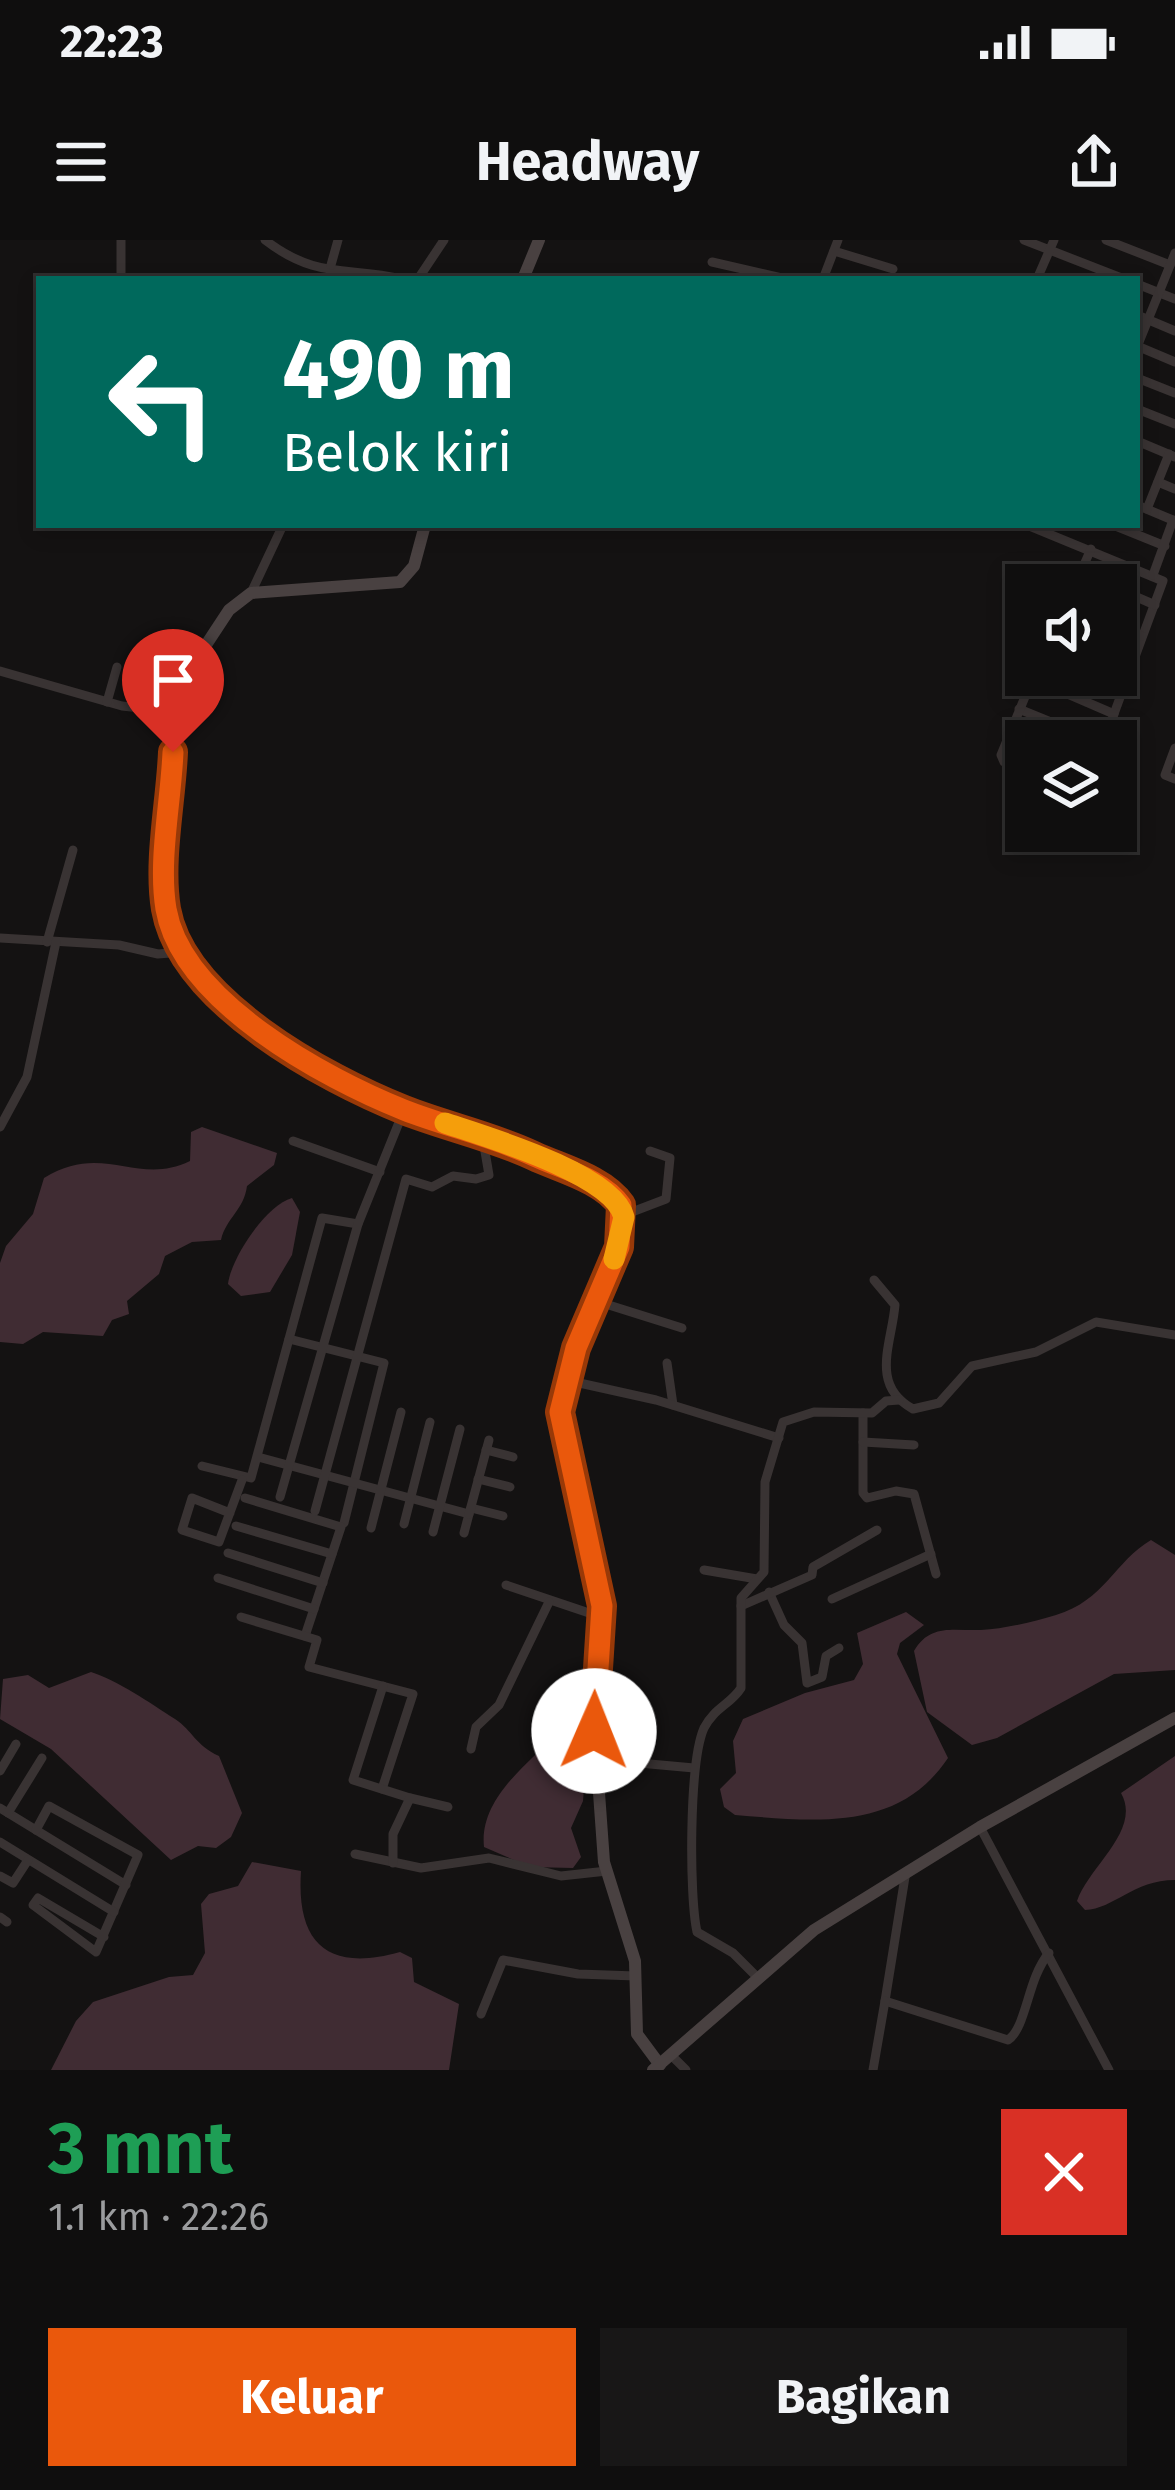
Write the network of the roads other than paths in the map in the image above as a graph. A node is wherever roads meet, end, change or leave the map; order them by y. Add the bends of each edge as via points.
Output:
1 (121, 240) edge
2 (265, 240) edge
3 (338, 240) edge
4 (444, 240) edge
5 (539, 240) edge
6 (1024, 240) edge
7 (1106, 240) edge
8 (836, 245) edge
9 (1052, 245) edge
10 (1175, 253) edge
11 (712, 262) dead end
12 (331, 265) dead end
13 (1170, 265) junction
14 (893, 268) dead end
15 (122, 276) edge
16 (348, 276) edge
17 (420, 276) edge
18 (524, 276) edge
19 (773, 276) edge
20 (824, 276) edge
21 (1041, 276) edge
22 (1118, 276) edge
23 (1140, 285) edge
24 (1159, 292) junction
25 (1175, 298) edge
26 (1143, 318) edge
27 (1175, 331) edge
28 (1140, 348) edge
29 (1175, 362) edge
30 (1140, 379) edge
31 (1175, 393) edge
32 (1140, 410) edge
33 (1175, 424) edge
34 (1140, 442) edge
35 (1172, 456) edge
36 (1158, 482) junction
37 (1175, 489) edge
38 (1142, 507) edge
39 (1174, 520) edge
40 (282, 528) edge
41 (424, 528) edge
42 (1036, 528) edge
43 (1064, 528) edge
44 (1120, 528) edge
45 (1060, 537) junction
46 (1165, 546) junction
47 (1091, 549) junction
48 (1084, 564) edge
49 (1153, 575) junction
50 (251, 593) junction
51 (1137, 597) edge
52 (1155, 605) junction
53 (1137, 634) edge
54 (1142, 636) junction
55 (1137, 650) edge
56 (202, 651) tunnel mouth
57 (117, 667) dead end
58 (0, 670) edge
59 (181, 694) tunnel mouth
60 (1025, 696) edge
61 (1075, 696) edge
62 (1120, 696) edge
63 (106, 702) junction
64 (1019, 709) junction
65 (177, 712) junction
66 (1114, 714) junction
67 (1014, 720) edge
68 (1047, 720) edge
69 (1111, 720) edge
70 (1175, 748) edge
71 (1175, 779) edge
72 (74, 850) dead end
73 (0, 938) edge
74 (51, 942) junction
75 (182, 952) junction
76 (404, 1110) junction
77 (0, 1126) edge
78 (481, 1135) junction
79 (293, 1141) dead end
80 (650, 1151) dead end
81 (380, 1172) junction
82 (624, 1215) junction
83 (358, 1224) junction
84 (874, 1280) dead end
85 (596, 1300) junction
86 (682, 1328) dead end
87 (1175, 1335) edge
88 (289, 1339) junction
89 (320, 1348) junction
90 (358, 1357) junction
91 (667, 1363) dead end
92 (566, 1380) junction
93 (899, 1400) junction
94 (673, 1405) junction
95 (401, 1412) dead end
96 (863, 1413) junction
97 (430, 1422) dead end
98 (460, 1429) dead end
99 (779, 1438) junction
100 (863, 1442) junction
101 (914, 1445) dead end
102 (257, 1457) junction
103 (513, 1457) dead end
104 (202, 1466) dead end
105 (288, 1466) junction
106 (324, 1478) junction
107 (478, 1479) junction
108 (242, 1480) junction
109 (353, 1484) junction
110 (510, 1487) dead end
111 (381, 1491) junction
112 (280, 1497) dead end
113 (245, 1498) dead end
114 (410, 1499) junction
115 (440, 1506) junction
116 (316, 1511) dead end
117 (470, 1511) junction
118 (230, 1513) junction
119 (503, 1516) dead end
120 (344, 1523) dead end
121 (404, 1524) dead end
122 (236, 1526) dead end
123 (371, 1528) dead end
124 (877, 1530) dead end
125 (433, 1532) dead end
126 (464, 1533) dead end
127 (228, 1553) dead end
128 (332, 1554) junction
129 (931, 1554) junction
130 (704, 1570) dead end
131 (936, 1574) dead end
132 (218, 1578) dead end
133 (757, 1579) junction
134 (323, 1582) junction
135 (506, 1585) dead end
136 (769, 1592) junction
137 (832, 1599) dead end
138 (549, 1602) junction
139 (741, 1606) junction
140 (314, 1610) junction
141 (241, 1617) dead end
142 (602, 1617) junction
143 (305, 1636) junction
144 (839, 1648) dead end
145 (383, 1686) junction
146 (1175, 1718) edge
147 (16, 1744) dead end
148 (472, 1749) dead end
149 (42, 1758) dead end
150 (595, 1760) junction
151 (694, 1768) junction
152 (0, 1771) edge
153 (382, 1789) junction
154 (410, 1798) junction
155 (448, 1807) dead end
156 (4, 1810) edge
157 (980, 1827) junction
158 (36, 1830) junction
159 (0, 1842) edge
160 (75, 1854) junction
161 (355, 1854) dead end
162 (28, 1860) junction
163 (393, 1863) junction
164 (607, 1871) junction
165 (0, 1876) edge
166 (904, 1876) junction
167 (61, 1880) junction
168 (126, 1885) junction
169 (114, 1912) junction
170 (104, 1937) junction
171 (1049, 1953) junction
172 (636, 1976) junction
173 (758, 1978) junction
174 (884, 2001) junction
175 (481, 2014) dead end
176 (662, 2064) edge
177 (686, 2070) edge
178 (873, 2070) edge
179 (1109, 2070) edge

1 - 15 street
2 - 16 street via 303,264
3 - 12 street
4 - 17 street
5 - 18 street
6 - 9 street
7 - 13 street
8 - 14 street
8 - 20 street
9 - 21 street
9 - 22 street
10 - 13 street
11 - 19 street
13 - 24 street
23 - 24 street
24 - 25 street
24 - 26 street
26 - 27 street
28 - 29 street
30 - 31 street
32 - 33 street
34 - 35 street
35 - 36 street
36 - 37 street
36 - 38 street
38 - 39 street
39 - 46 street
40 - 50 street
41 - 50 street via 414,566 400,582
42 - 45 street
43 - 45 street
44 - 46 street
45 - 47 street
46 - 49 street
47 - 48 street
47 - 49 street
49 - 52 street via 1163,584
50 - 56 street
51 - 52 street
52 - 54 street
53 - 54 street
54 - 55 street
57 - 63 street
58 - 63 street
59 - 65 street
60 - 64 street
61 - 66 street
62 - 66 street
63 - 65 street
64 - 67 street
64 - 68 street
65 - 75 street via 165,898
66 - 69 street
70 - 71 street via 1165,775
72 - 74 street
73 - 74 street
74 - 75 street
74 - 77 street via 27,1076
75 - 76 street via 246,1020
76 - 78 street
76 - 81 street
78 - 82 street via 606,1189
78 - 90 street via 489,1174 453,1175 432,1186 406,1179
79 - 81 street
80 - 82 street via 670,1158 667,1199
81 - 83 street
82 - 85 street
83 - 88 street via 322,1218
83 - 89 street
84 - 93 street via 895,1305 884,1365
85 - 86 street
85 - 92 street
87 - 93 street via 1096,1322 1036,1352 969,1368 931,1408
88 - 89 street
88 - 102 street
89 - 90 street
89 - 105 street
90 - 106 street
90 - 109 street via 383,1363
91 - 94 street
92 - 94 street
92 - 142 street via 562,1436
93 - 96 street
94 - 99 street
95 - 111 street
96 - 99 street via 796,1414 782,1422
96 - 100 street
97 - 114 street
98 - 115 street
99 - 133 street via 765,1482 764,1571
100 - 101 street
100 - 129 street via 865,1496 914,1494
102 - 105 street
102 - 108 street via 251,1478
103 - 107 street via 487,1445
104 - 108 street
105 - 106 street
105 - 112 street
106 - 109 street
106 - 116 street
107 - 110 street
107 - 117 street
108 - 118 street
109 - 111 street
109 - 120 street
111 - 114 street
111 - 123 street
113 - 128 street via 341,1527
114 - 115 street
114 - 121 street
115 - 117 street
115 - 125 street
117 - 119 street
117 - 126 street
118 - 118 street via 192,1498 182,1530 219,1542
122 - 128 street
124 - 136 street via 813,1567 812,1575
127 - 134 street
128 - 134 street
129 - 131 street
129 - 137 street
130 - 133 street
132 - 140 street
133 - 139 street
134 - 140 street
135 - 138 street
136 - 139 street
136 - 144 street via 802,1643 807,1683 821,1677 826,1656
138 - 142 street
138 - 148 street via 494,1714 476,1726
139 - 151 street via 742,1688 710,1718
140 - 143 street
141 - 143 street
142 - 150 street
143 - 145 street via 317,1640 309,1666
145 - 153 street via 353,1780
145 - 153 street via 413,1694
146 - 157 street
147 - 152 street
149 - 156 street
150 - 151 street
150 - 164 street
151 - 173 street via 697,1933
153 - 154 street
154 - 155 street
154 - 163 street via 393,1834
156 - 158 street
157 - 166 street
157 - 171 street
158 - 160 street
158 - 168 street via 49,1805 139,1856
159 - 162 street
160 - 167 street
160 - 168 street
161 - 163 street
162 - 165 street via 13,1883
162 - 167 street
163 - 164 street via 433,1868 500,1858 561,1876
164 - 172 street
166 - 173 street via 814,1930
166 - 174 street
167 - 169 street
168 - 169 street
169 - 170 street
170 - 170 street via 38,1898 32,1905 96,1952
171 - 174 street via 1033,1972 1018,2032 1008,2040
171 - 179 street
172 - 175 street via 506,1959
172 - 176 street via 638,2034
173 - 176 street
174 - 178 street
176 - 177 street

